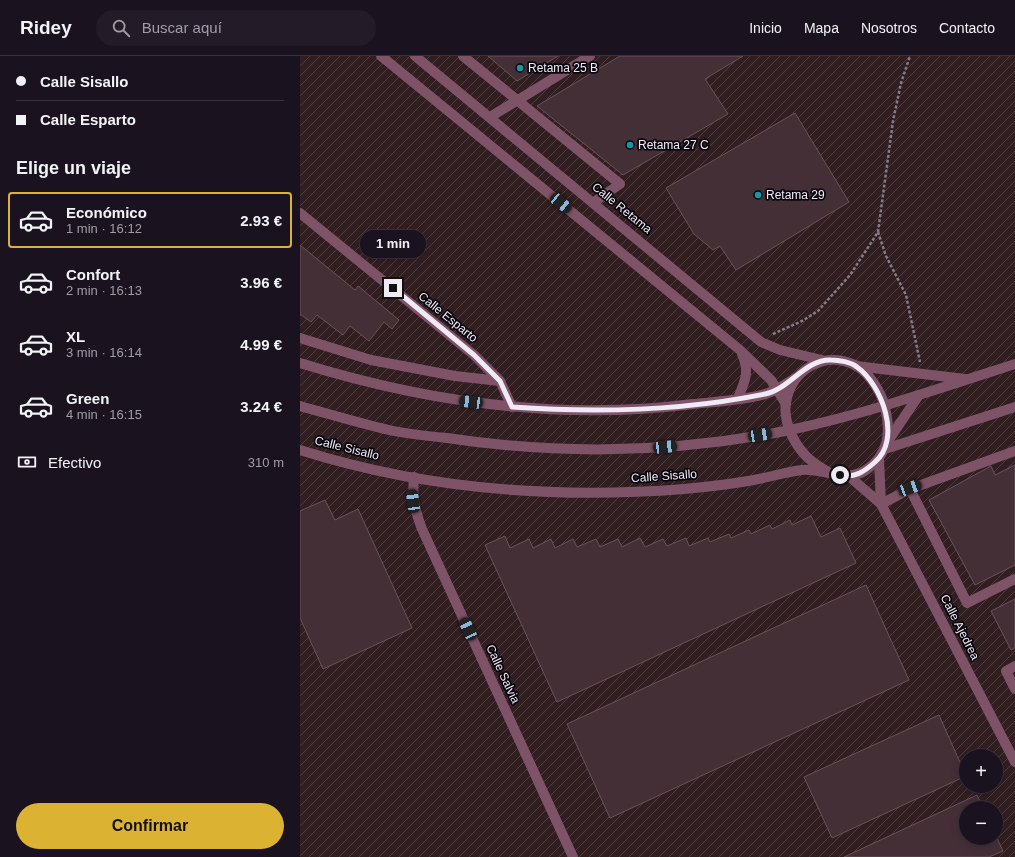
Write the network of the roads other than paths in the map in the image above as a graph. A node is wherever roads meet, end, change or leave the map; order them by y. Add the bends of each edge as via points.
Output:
1 (381, 56) edge
2 (415, 56) edge
3 (463, 56) edge
4 (590, 56) edge
5 (518, 100) junction
6 (490, 117) junction
7 (594, 202) junction
8 (300, 213) edge
9 (300, 338) edge
10 (740, 350) junction
11 (822, 360) junction
12 (300, 363) edge
13 (1015, 364) edge
14 (856, 366) junction
15 (797, 377) junction
16 (967, 379) junction
17 (500, 381) junction
18 (776, 388) junction
19 (920, 395) junction
20 (738, 398) junction
21 (786, 404) junction
22 (300, 406) edge
23 (885, 406) junction
24 (512, 407) junction
25 (1015, 407) edge
26 (789, 430) junction
27 (886, 445) junction
28 (300, 450) edge
29 (1015, 451) edge
30 (879, 459) junction
31 (830, 473) junction
32 (414, 477) junction
33 (850, 477) junction
34 (910, 488) junction
35 (882, 504) junction
36 (1015, 579) edge
37 (1015, 666) edge
38 (1015, 689) edge
39 (1015, 762) edge
40 (573, 857) edge

1 - 10 street
2 - 6 street, Calle Retama
3 - 5 street
4 - 5 street
5 - 6 street
5 - 7 street via 620,184
6 - 7 street, Calle Retama
7 - 11 street, Calle Retama via 761,342 780,350
8 - 17 street, Calle Esparto via 474,355
9 - 17 street via 371,360 455,376
10 - 18 street
10 - 20 street via 747,366
11 - 14 street, Calle Retama
11 - 15 street via 806,368
12 - 24 street via 388,388 444,399
13 - 16 street
14 - 16 street, Calle Retama
14 - 23 street via 872,382
15 - 18 street
15 - 21 street via 789,391
16 - 19 street
17 - 24 street, Calle Esparto
18 - 20 street via 768,393
18 - 21 street
19 - 23 street
19 - 27 street
20 - 24 street via 630,410
21 - 26 street
22 - 26 street via 390,430 483,444 561,450 652,448
23 - 26 street
23 - 27 street
25 - 27 street
26 - 31 street via 805,455
27 - 30 street
28 - 32 street, Calle Sisallo
29 - 34 street
30 - 33 street via 864,471
30 - 35 street, Calle Ajedrea
31 - 32 street, Calle Sisallo via 803,470 685,489 612,492 545,492 471,486
31 - 33 street, Calle Sisallo
32 - 40 street, Calle Salvia via 412,493 422,529
33 - 35 street, Calle Ajedrea
34 - 35 street
34 - 36 street via 967,603
35 - 39 street, Calle Ajedrea
37 - 38 street via 1006,671

